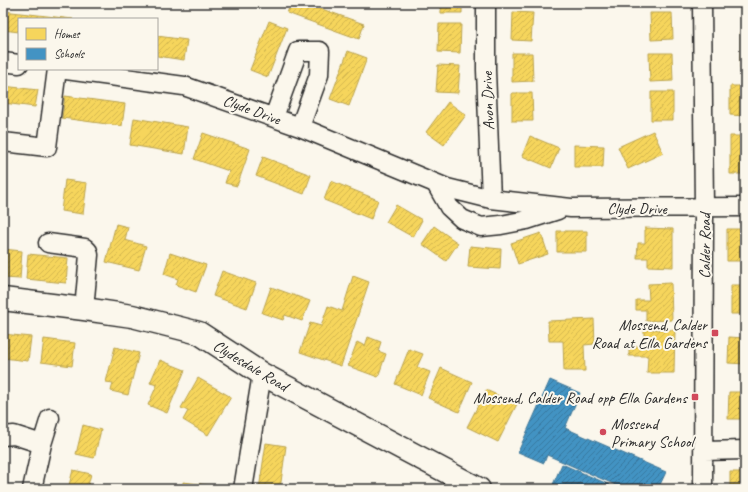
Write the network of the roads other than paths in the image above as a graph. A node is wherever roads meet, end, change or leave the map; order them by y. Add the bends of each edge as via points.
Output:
1 (486, 3) edge
2 (702, 3) edge
3 (3, 62) edge
4 (18, 64) edge
5 (58, 70) edge
6 (65, 70) edge
7 (274, 117) junction
8 (300, 127) junction
9 (3, 142) edge
10 (436, 184) junction
11 (491, 200) junction
12 (745, 207) edge
13 (571, 208) junction
14 (704, 208) junction
15 (48, 243) dead end
16 (3, 299) edge
17 (84, 308) junction
18 (262, 374) junction
19 (50, 418) dead end
20 (3, 436) edge
21 (42, 444) junction
22 (745, 450) edge
23 (704, 451) junction
24 (32, 489) edge
25 (243, 489) edge
26 (479, 489) edge
27 (703, 489) edge

1 - 11 street, Avon Drive
2 - 14 street, Calder Road
3 - 4 street
5 - 9 street via 47,147
6 - 7 street, Clyde Drive via 184,86
7 - 8 street, Clyde Drive
7 - 8 street via 298,51 320,52 319,75
8 - 10 street, Clyde Drive
10 - 11 street, Clyde Drive
10 - 13 street, Clyde Drive via 449,207 462,219 481,227 501,226
11 - 13 street, Clyde Drive
12 - 14 street, Clyde Drive
13 - 14 street, Clyde Drive
14 - 23 street, Calder Road
15 - 17 street via 85,248 88,251
16 - 17 main road, Clydesdale Road
17 - 18 main road, Clydesdale Road via 132,316 199,333
18 - 25 street
18 - 26 main road, Clydesdale Road
19 - 21 street
20 - 21 street via 14,436
21 - 24 street
22 - 23 street
23 - 27 street, Calder Road

